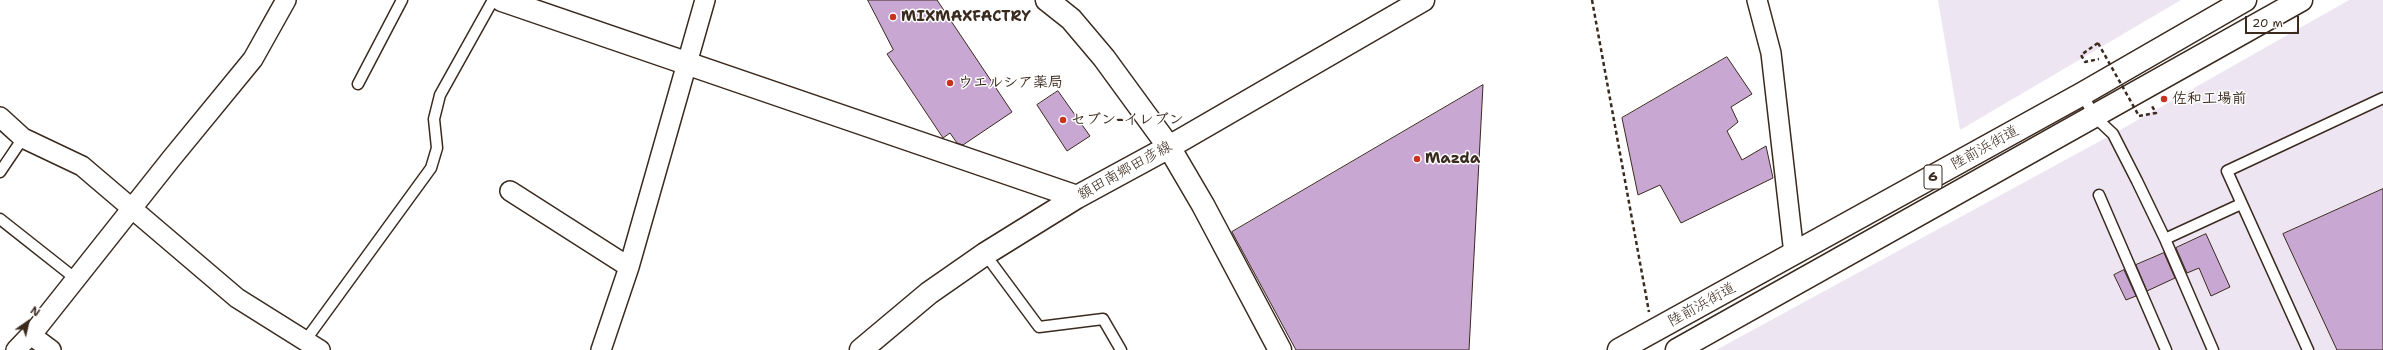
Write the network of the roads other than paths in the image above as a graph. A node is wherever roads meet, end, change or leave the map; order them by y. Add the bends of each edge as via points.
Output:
1 (286, 0) edge
2 (402, 0) edge
3 (493, 0) edge
4 (502, 0) edge
5 (705, 0) edge
6 (1047, 0) edge
7 (1422, 0) edge
8 (1757, 0) edge
9 (2245, 0) edge
10 (2301, 0) edge
11 (688, 64) junction
12 (358, 84) dead end
13 (2082, 94) junction
14 (2383, 98) edge
15 (2095, 117) junction
16 (0, 118) edge
17 (23, 138) junction
18 (1169, 147) junction
19 (0, 172) edge
20 (510, 191) dead end
21 (2099, 195) dead end
22 (1077, 197) junction
23 (2241, 204) junction
24 (132, 208) junction
25 (0, 219) edge
26 (2165, 239) junction
27 (985, 254) junction
28 (1794, 254) junction
29 (629, 267) junction
30 (76, 279) junction
31 (31, 335) junction
32 (312, 346) edge
33 (16, 350) edge
34 (51, 350) edge
35 (601, 350) edge
36 (861, 350) edge
37 (1121, 350) edge
38 (1280, 350) edge
39 (1619, 350) edge
40 (1677, 350) edge
41 (2166, 350) edge
42 (2213, 350) edge
43 (2308, 350) edge

1 - 24 street via 254,59
2 - 12 lane
3 - 32 lane via 440,95 434,119 437,148 430,168
4 - 11 main road
5 - 11 street
6 - 18 main road via 1071,19
7 - 18 main road, 額田南郷田彦線
8 - 28 street via 1771,53
9 - 13 main road, 陸前浜街道 / 6
10 - 15 main road, 陸前浜街道 / 6
11 - 22 main road
11 - 29 street
13 - 15 lane
13 - 28 main road, 陸前浜街道 / 6
14 - 23 lane via 2227,171
15 - 26 lane via 2112,134
15 - 40 main road, 陸前浜街道 / 6
16 - 17 street
17 - 19 lane
17 - 24 street via 82,166
18 - 22 main road, 額田南郷田彦線
18 - 38 main road via 1203,205
20 - 29 street
21 - 41 lane
22 - 27 main road, 額田南郷田彦線
23 - 26 lane
23 - 43 lane
24 - 30 street
24 - 32 street via 237,298
25 - 30 lane
26 - 42 lane
27 - 36 main road, 額田南郷田彦線 via 929,293
27 - 37 lane via 1039,326 1103,319
28 - 39 main road, 陸前浜街道 / 6
29 - 35 street
30 - 31 street
31 - 33 street
31 - 34 street

